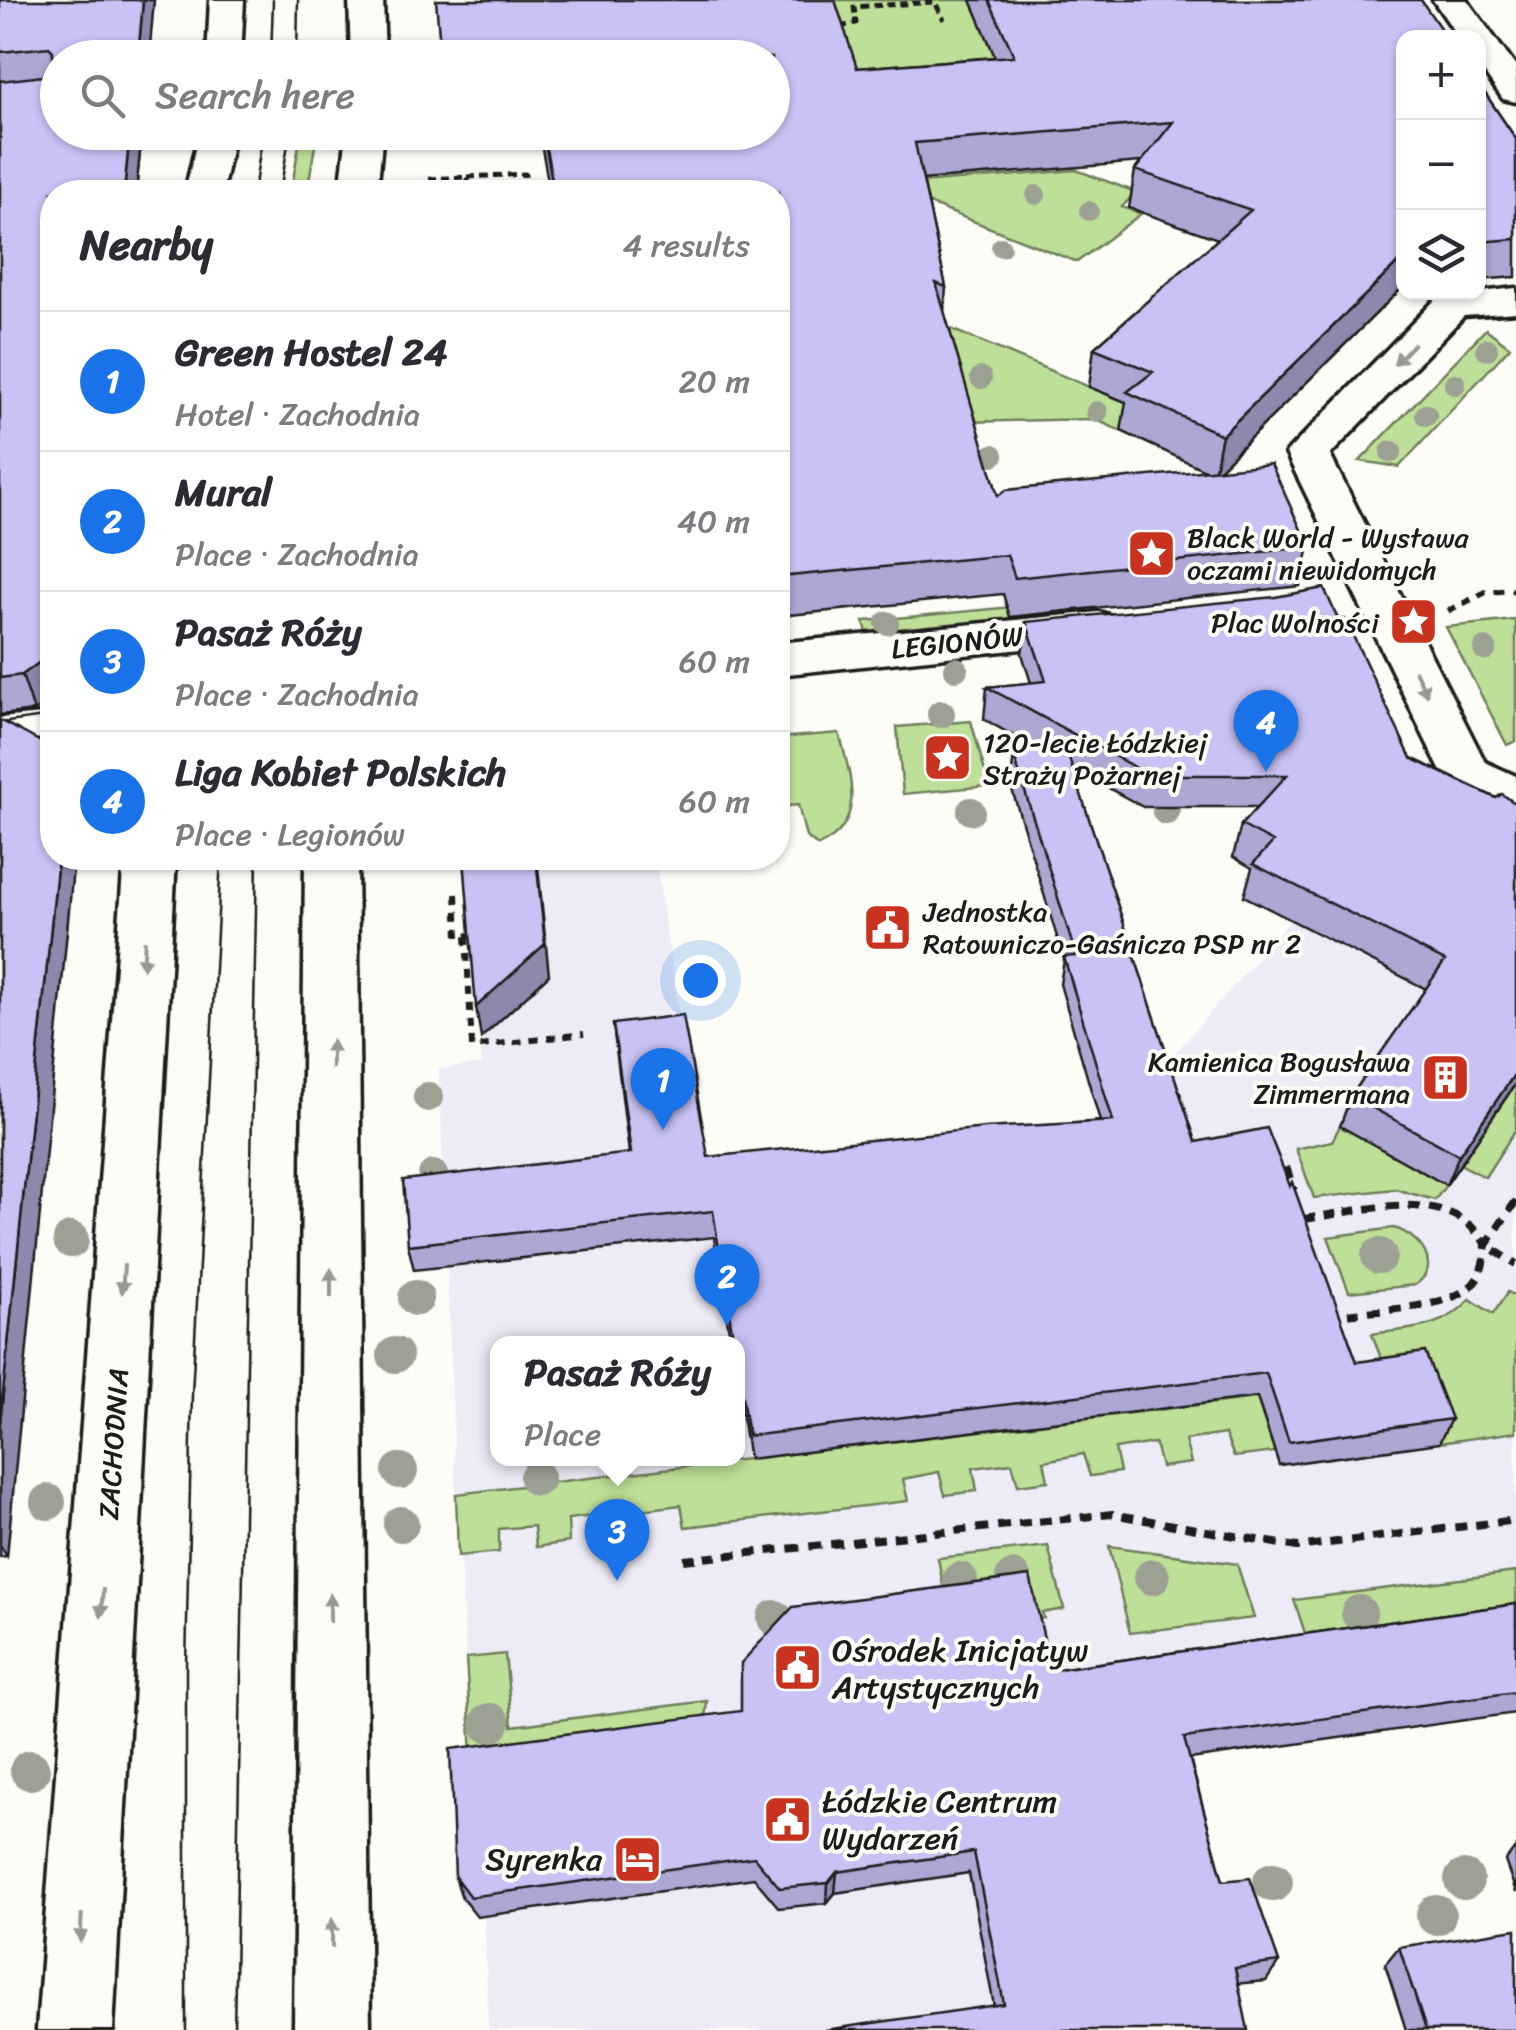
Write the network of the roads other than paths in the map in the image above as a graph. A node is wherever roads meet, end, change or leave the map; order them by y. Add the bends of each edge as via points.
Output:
1 (228, 0) edge
2 (366, 0) edge
3 (1450, 0) edge
4 (1472, 30) edge
5 (225, 40) edge
6 (367, 40) edge
7 (1486, 49) edge
8 (1516, 91) edge
9 (212, 150) edge
10 (363, 150) edge
11 (206, 180) edge
12 (360, 180) edge
13 (1516, 300) edge
14 (1370, 579) junction
15 (1325, 600) edge
16 (1138, 625) edge
17 (790, 659) edge
18 (40, 731) edge
19 (0, 735) edge
20 (1516, 797) edge
21 (149, 870) edge
22 (331, 870) edge
23 (75, 2030) edge
24 (332, 2030) edge

1 - 5 main road
2 - 6 main road
3 - 4 main road
7 - 8 main road
9 - 11 main road
10 - 12 main road
13 -> 14 main road via 1452,305 1308,453
14 - 15 main road
14 -> 20 main road via 1466,774
16 - 17 main road, LEGIONÓW
18 - 19 main road
21 -> 23 main road, ZACHODNIA
24 -> 22 main road

